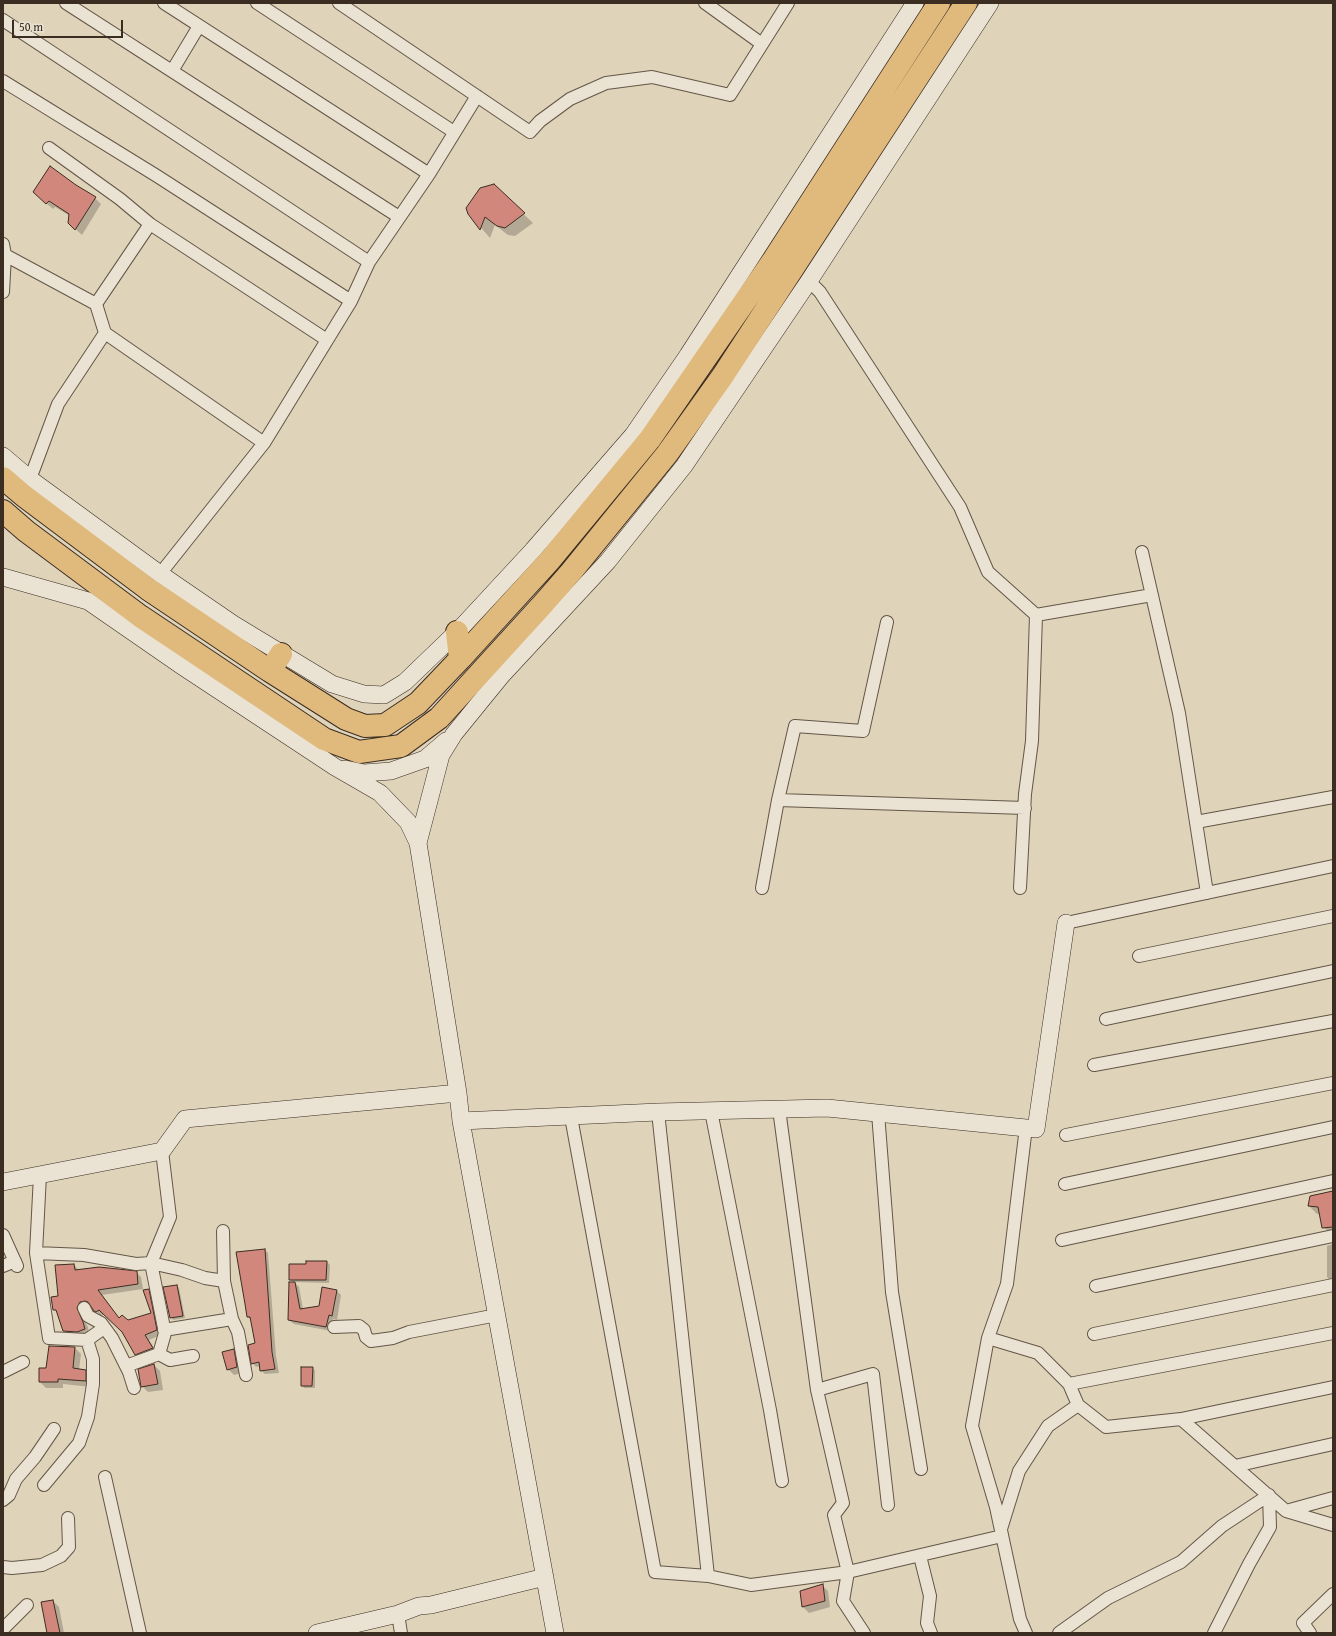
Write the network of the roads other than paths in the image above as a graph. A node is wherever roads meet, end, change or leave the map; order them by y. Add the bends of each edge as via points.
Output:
1 (66, 3) edge
2 (164, 3) edge
3 (257, 3) edge
4 (339, 3) edge
5 (705, 3) edge
6 (788, 3) edge
7 (915, 3) edge
8 (939, 3) edge
9 (966, 3) edge
10 (990, 3) edge
11 (3, 20) edge
12 (199, 26) junction
13 (762, 44) junction
14 (172, 71) junction
15 (3, 81) edge
16 (477, 96) junction
17 (454, 132) junction
18 (49, 148) dead end
19 (429, 174) junction
20 (400, 217) junction
21 (150, 224) junction
22 (4, 249) edge
23 (369, 262) junction
24 (809, 281) junction
25 (3, 292) edge
26 (351, 301) junction
27 (96, 304) junction
28 (105, 333) junction
29 (327, 340) junction
30 (264, 443) junction
31 (3, 456) edge
32 (3, 478) edge
33 (30, 480) junction
34 (3, 511) edge
35 (1142, 552) dead end
36 (160, 574) junction
37 (3, 577) edge
38 (1152, 595) junction
39 (1036, 615) junction
40 (887, 622) dead end
41 (457, 632) junction
42 (460, 659) junction
43 (276, 662) junction
44 (454, 734) junction
45 (335, 767) junction
46 (1333, 797) edge
47 (778, 800) junction
48 (1025, 808) junction
49 (1196, 822) junction
50 (418, 843) junction
51 (1333, 866) edge
52 (762, 888) dead end
53 (1020, 888) dead end
54 (1207, 893) junction
55 (1333, 916) edge
56 (1066, 923) joint
57 (1139, 956) dead end
58 (1333, 971) edge
59 (1106, 1019) dead end
60 (1333, 1021) edge
61 (1094, 1065) dead end
62 (1333, 1083) edge
63 (458, 1093) junction
64 (780, 1109) junction
65 (711, 1111) junction
66 (658, 1112) junction
67 (878, 1113) junction
68 (572, 1117) junction
69 (461, 1121) junction
70 (1026, 1127) junction
71 (1333, 1127) edge
72 (1066, 1135) dead end
73 (162, 1151) junction
74 (40, 1174) junction
75 (1333, 1181) edge
76 (3, 1182) edge
77 (1065, 1184) dead end
78 (223, 1231) dead end
79 (3, 1235) edge
80 (1333, 1236) edge
81 (1062, 1240) dead end
82 (36, 1253) junction
83 (150, 1263) junction
84 (3, 1266) edge
85 (224, 1281) junction
86 (1333, 1285) edge
87 (1096, 1286) dead end
88 (84, 1308) dead end
89 (497, 1315) junction
90 (232, 1319) junction
91 (334, 1327) dead end
92 (104, 1328) junction
93 (164, 1330) junction
94 (1333, 1333) edge
95 (1094, 1334) dead end
96 (988, 1338) junction
97 (87, 1340) junction
98 (159, 1354) junction
99 (193, 1356) dead end
100 (23, 1362) dead end
101 (126, 1366) junction
102 (3, 1372) edge
103 (246, 1375) dead end
104 (1069, 1384) junction
105 (1333, 1387) edge
106 (134, 1388) dead end
107 (817, 1390) junction
108 (1078, 1405) junction
109 (1181, 1419) junction
110 (54, 1429) dead end
111 (1333, 1444) edge
112 (1235, 1466) junction
113 (921, 1469) dead end
114 (105, 1477) dead end
115 (782, 1480) dead end
116 (44, 1485) dead end
117 (1269, 1496) junction
118 (1333, 1498) edge
119 (3, 1500) edge
120 (888, 1504) dead end
121 (1286, 1510) junction
122 (68, 1518) dead end
123 (1333, 1525) edge
124 (1001, 1534) junction
125 (920, 1556) junction
126 (3, 1567) edge
127 (848, 1572) junction
128 (708, 1576) junction
129 (545, 1577) junction
130 (1333, 1594) edge
131 (27, 1605) dead end
132 (398, 1614) junction
133 (3, 1629) edge
134 (140, 1633) edge
135 (317, 1633) edge
136 (401, 1633) edge
137 (555, 1633) edge
138 (864, 1633) edge
139 (931, 1633) edge
140 (1026, 1633) edge
141 (1059, 1633) edge
142 (1214, 1633) edge
143 (1310, 1633) edge

1 - 14 street
2 - 12 street
3 - 17 street
4 - 16 street
5 - 13 street
6 - 13 street
7 - 41 main road via 688,355 633,435 533,550
8 - 42 highway via 774,259 650,440 550,560
9 - 34 highway via 722,377 667,454 543,604 439,718 401,746 359,752 324,739 140,616
10 - 24 main road
11 - 23 street
12 - 14 street
12 - 19 street
13 - 16 street via 730,95 652,77 606,83 570,99 540,121 530,132
14 - 20 street
15 - 26 street
16 - 17 street
17 - 19 street
18 - 21 street
19 - 20 street
20 - 23 street
21 - 27 street
21 - 29 street
22 - 25 street
22 - 27 street
23 - 26 street
24 - 39 street via 820,292 960,507 988,572
24 - 44 main road via 684,466 648,512 608,561 502,675
26 - 29 street
27 - 28 street
28 - 30 street
28 - 33 street via 58,404
29 - 30 street
30 - 36 street
31 - 33 main road
32 - 43 highway via 148,589
33 - 36 main road
35 - 38 street
36 - 43 main road via 233,624
37 - 45 main road via 88,601
38 - 39 street
38 - 49 street via 1179,713
39 - 48 street via 1032,741
40 - 47 street via 863,731 795,726
41 - 42 highway
41 - 43 main road via 405,682 384,695 364,694
42 - 43 highway via 418,703 385,725 366,726 346,720
44 - 45 main road via 425,759 391,771 364,773
44 - 50 main road via 441,755
45 - 50 main road via 380,793 408,822
46 - 49 street
47 - 48 street
47 - 52 street
48 - 53 street
49 - 54 street
50 - 63 main road
51 - 54 street
54 - 56 street
55 - 57 street
56 - 70 main road via 1036,1128
58 - 59 street
60 - 61 street
62 - 72 street
63 - 69 main road
63 - 73 main road via 185,1119
64 - 65 main road
64 - 67 main road via 827,1108
64 - 107 street
65 - 66 main road
65 - 115 street
66 - 68 main road
66 - 128 street
67 - 70 main road
67 - 113 street via 892,1292
68 - 69 main road
68 - 128 street via 655,1572
69 - 89 main road
70 - 96 street via 1007,1284
71 - 77 street
73 - 74 main road
73 - 83 street via 170,1217
74 - 76 main road
74 - 82 street
75 - 81 street
78 - 85 street
79 - 84 street via 16,1263
80 - 87 street
82 - 83 street via 84,1255 136,1264
82 - 97 street via 48,1338
83 - 85 street
83 - 93 street
85 - 90 street
86 - 95 street
88 - 92 street via 88,1316 101,1323
89 - 91 street via 376,1341 366,1337 364,1330 359,1326
89 - 129 main road
90 - 93 street
90 - 103 street via 238,1332
92 - 97 street
92 - 101 street
93 - 98 street
94 - 104 street
96 - 104 street via 1038,1353
96 - 124 street via 972,1426 996,1507
97 - 116 street via 93,1359 93,1384 88,1417 79,1443
98 - 99 street via 170,1360
98 - 101 street
100 - 102 street
101 - 106 street
104 - 108 street
105 - 109 street
107 - 120 street via 873,1374
107 - 127 street via 843,1503 834,1515
108 - 109 street via 1106,1427
108 - 124 street via 1048,1426 1019,1471
109 - 112 street
110 - 119 street
111 - 112 street
112 - 117 street
114 - 134 street
117 - 121 street
117 - 141 street via 1222,1526 1181,1562 1108,1598
117 - 142 street via 1270,1527
118 - 121 street
121 - 123 street
122 - 126 street via 69,1547 61,1556 42,1565
124 - 125 street
124 - 140 street via 1020,1619
125 - 127 street
125 - 139 street via 930,1596 927,1623
127 - 128 street via 751,1585
127 - 138 street via 843,1601
129 - 132 main road via 419,1606
129 - 137 main road
130 - 143 street via 1303,1623
131 - 133 street
132 - 135 main road
132 - 136 street

